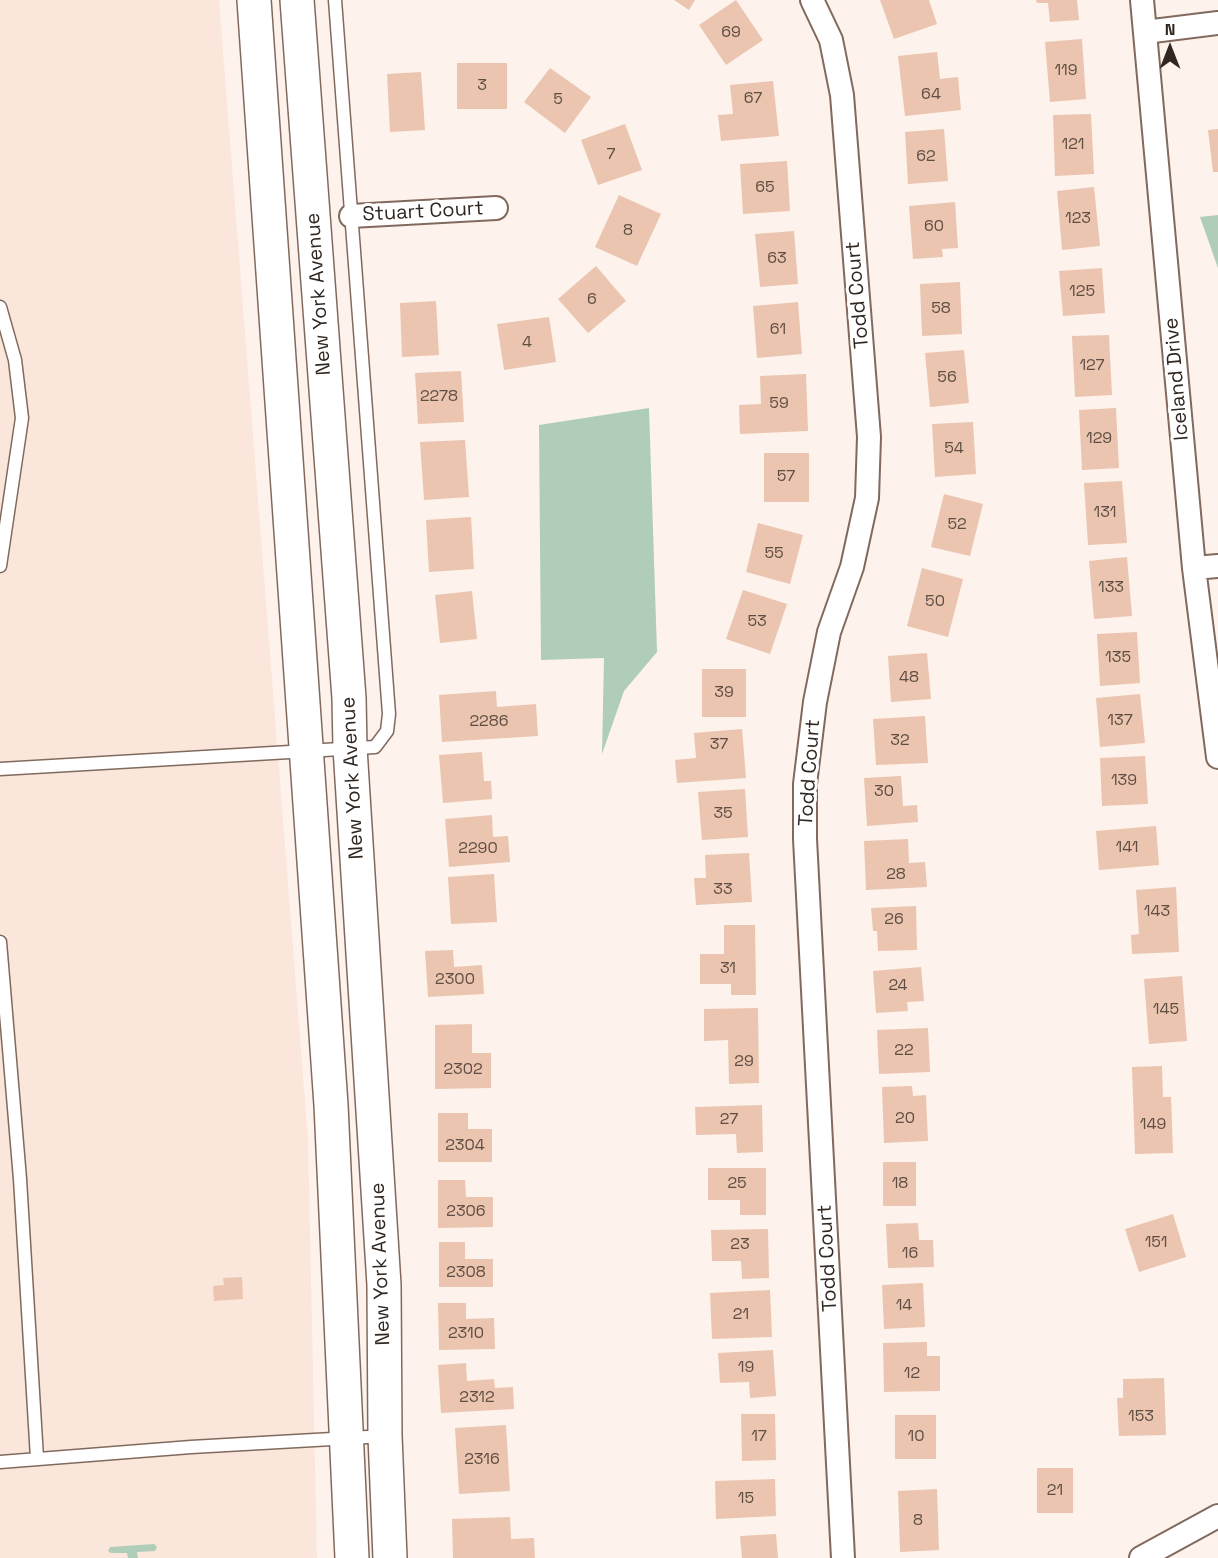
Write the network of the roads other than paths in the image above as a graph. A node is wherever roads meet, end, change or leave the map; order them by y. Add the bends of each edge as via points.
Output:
1 (254, 0) edge
2 (297, 0) edge
3 (335, 0) edge
4 (812, 0) edge
5 (1142, 0) edge
6 (1218, 23) edge
7 (1145, 32) junction
8 (496, 208) dead end
9 (351, 216) junction
10 (0, 308) edge
11 (0, 566) edge
12 (1218, 566) edge
13 (1194, 568) junction
14 (350, 748) junction
15 (306, 751) junction
16 (1218, 757) edge
17 (0, 770) edge
18 (0, 942) edge
19 (385, 1436) junction
20 (347, 1438) junction
21 (37, 1458) junction
22 (0, 1462) edge
23 (1218, 1516) edge
24 (351, 1558) edge
25 (390, 1558) edge
26 (843, 1558) edge
27 (1141, 1558) edge

1 - 15 street, New York Avenue
2 - 14 street, New York Avenue
3 - 9 lane
4 - 26 street, Todd Court via 831,40 842,95 869,437 867,498 852,567 829,632 805,784 808,923
5 - 7 street, Iceland Drive
6 - 7 street
7 - 13 street, Iceland Drive
8 - 9 street, Stuart Court
9 - 14 lane via 389,714 387,731 375,747
10 - 11 lane via 15,360 22,418
12 - 13 street
13 - 16 street, Iceland Drive
14 - 15 lane
14 - 19 street, New York Avenue via 384,1285
15 - 17 lane
15 - 20 street, New York Avenue via 331,1105
18 - 21 lane
19 - 20 lane
19 - 25 street, New York Avenue
20 - 21 lane
20 - 24 street, New York Avenue
21 - 22 lane
23 - 27 street

